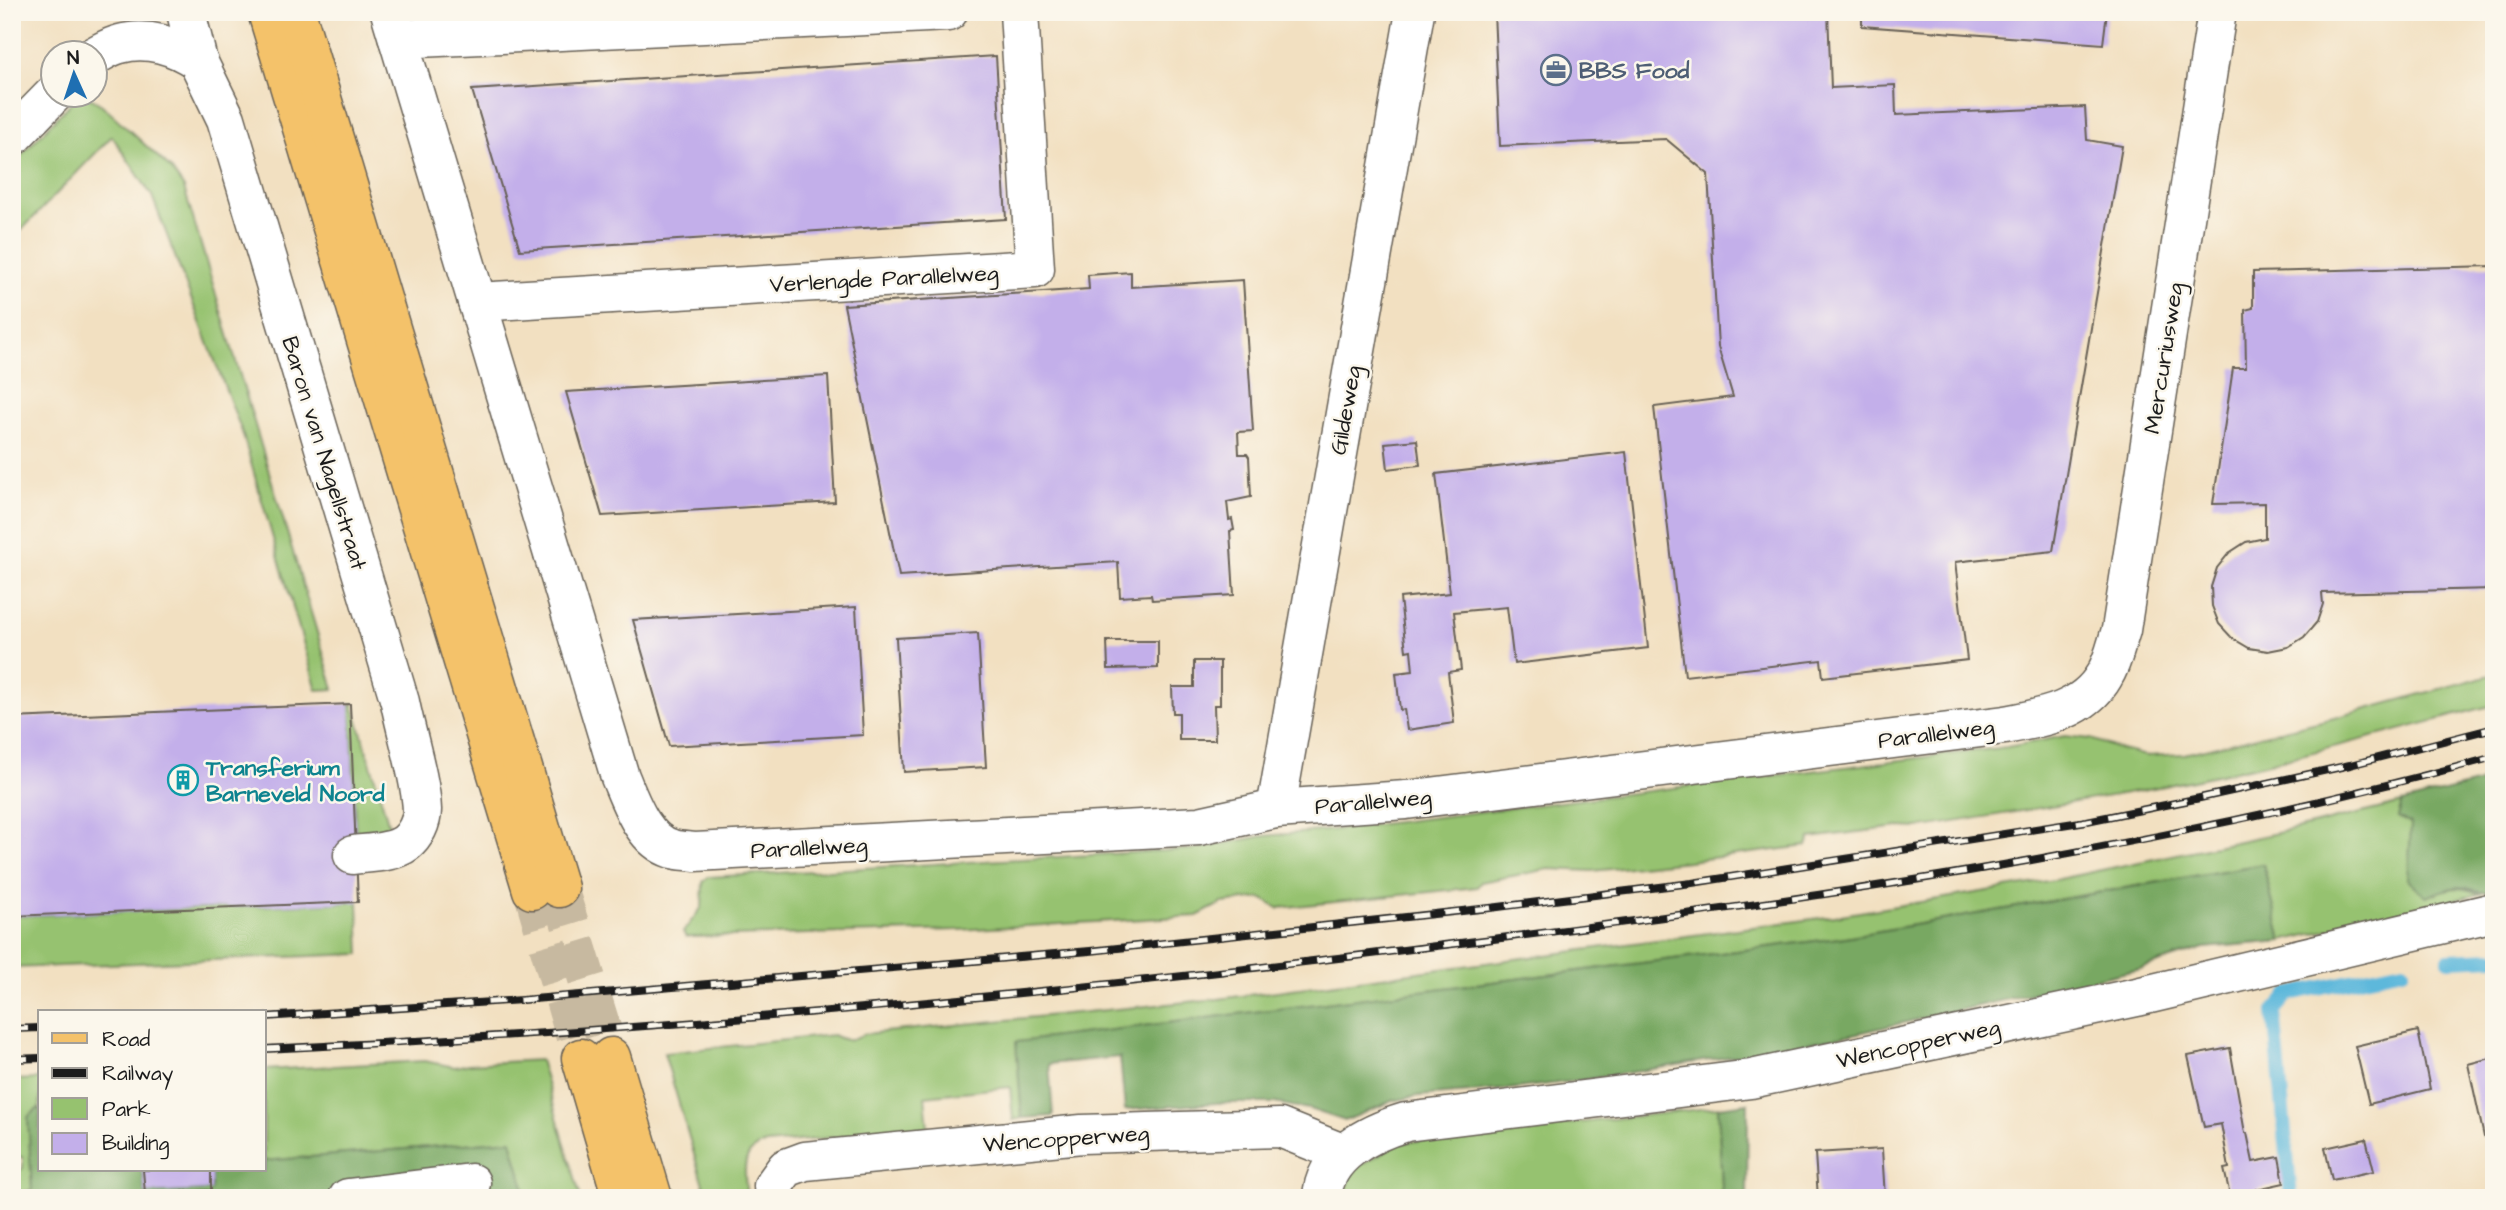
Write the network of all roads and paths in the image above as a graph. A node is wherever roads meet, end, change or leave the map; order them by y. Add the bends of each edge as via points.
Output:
1 (115, 12) edge
2 (186, 12) edge
3 (267, 12) edge
4 (296, 12) edge
5 (947, 12) edge
6 (1019, 12) edge
7 (1415, 12) edge
8 (2217, 12) edge
9 (394, 26) edge
10 (101, 38) edge
11 (108, 48) edge
12 (198, 61) junction
13 (40, 108) edge
14 (12, 137) edge
15 (477, 302) junction
16 (2088, 695) joint
17 (1276, 808) junction
18 (353, 855) dead end
19 (2494, 912) edge
20 (1342, 1153) junction
21 (471, 1183) dead end
22 (780, 1183) edge
23 (348, 1198) edge
24 (622, 1198) edge
25 (653, 1198) edge
26 (1322, 1198) edge

1 - 10 street
2 - 12 street, Baron van Nagellstraat
3 - 4 main road via 545,889
5 - 9 street
6 - 15 street, Verlengde Parallelweg via 1035,269
7 - 17 street, Gildeweg
8 - 16 street, Mercuriusweg via 2121,630 2105,675
9 - 15 street
11 - 12 street via 152,41
12 - 18 street, Baron van Nagellstraat via 226,119 400,702 416,776 422,811 416,832 404,845
13 - 14 street
15 - 17 street, Parallelweg via 620,777 653,840 673,850 730,851 1199,826
16 - 17 street, Parallelweg via 2054,714 2005,725 1406,800
19 - 20 street, Wencopperweg via 2137,997 1751,1079 1406,1122 1381,1129
20 - 22 street, Wencopperweg via 1280,1129 1082,1134 805,1161
20 - 26 street, Wencopperweg via 1323,1186
21 - 23 street
24 - 25 main road via 596,1058

